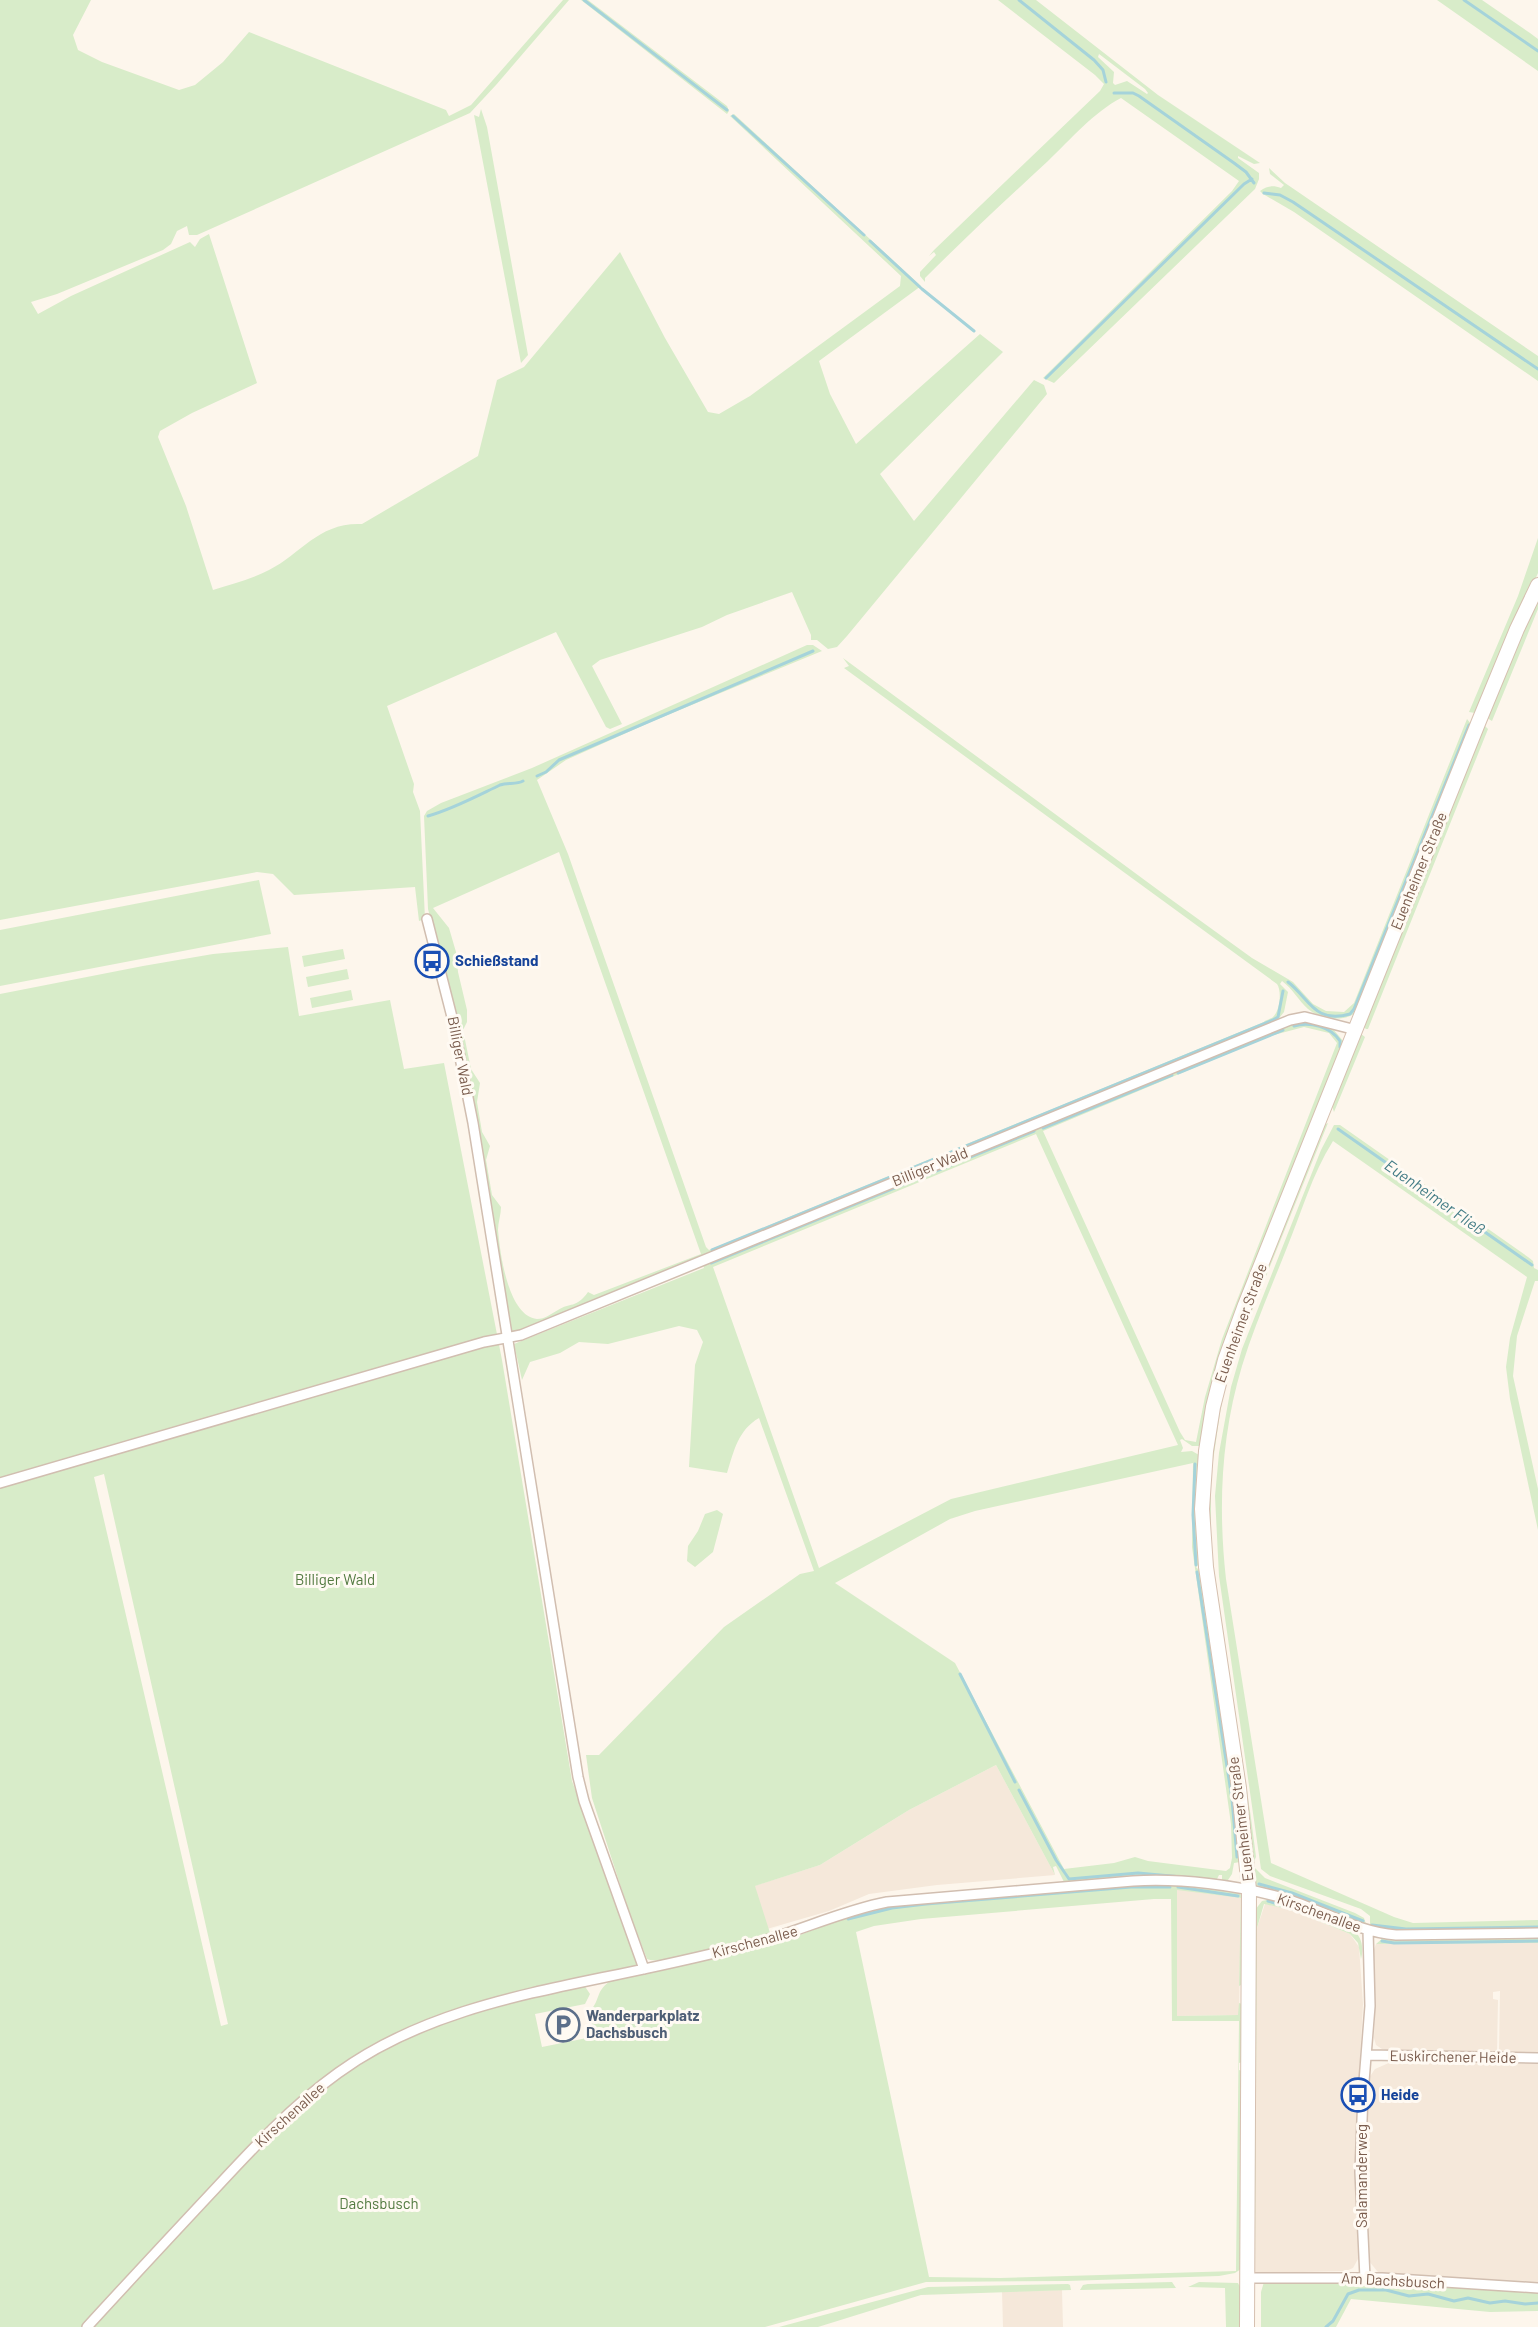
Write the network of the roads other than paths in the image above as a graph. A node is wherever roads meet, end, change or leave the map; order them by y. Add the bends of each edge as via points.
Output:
1 (1538, 585) edge
2 (427, 919) dead end
3 (1356, 1030) junction
4 (506, 1337) junction
5 (0, 1483) edge
6 (1249, 1890) junction
7 (1368, 1930) junction
8 (1538, 1933) edge
9 (644, 1969) junction
10 (1367, 2055) junction
11 (1538, 2058) edge
12 (1247, 2278) junction
13 (1365, 2278) junction
14 (1538, 2288) edge
15 (87, 2327) edge
16 (1247, 2327) edge

1 - 3 main road, Euenheimer Straße
2 - 4 street, Billiger Wald via 473,1122
3 - 4 street, Billiger Wald via 1305,1017 1284,1023 521,1335
3 - 6 main road, Euenheimer Straße via 1233,1339 1218,1388 1206,1451 1202,1509 1205,1563 1239,1788
4 - 5 street, Billiger Wald
4 - 9 street, Billiger Wald via 578,1777
6 - 7 street, Kirschenallee
6 - 9 street, Kirschenallee via 1146,1880 887,1902 779,1937
6 - 12 main road, Euenheimer Straße
7 - 8 street, Kirschenallee via 1396,1935
7 - 10 street, Salamanderweg
9 - 15 street, Kirschenallee via 520,1995 470,2010 413,2030 355,2061 303,2101 255,2147
10 - 11 street, Euskirchener Heide
10 - 13 street, Salamanderweg via 1360,2172
12 - 13 street, Am Dachsbusch
12 - 16 main road, Euenheimer Straße
13 - 14 street, Am Dachsbusch

